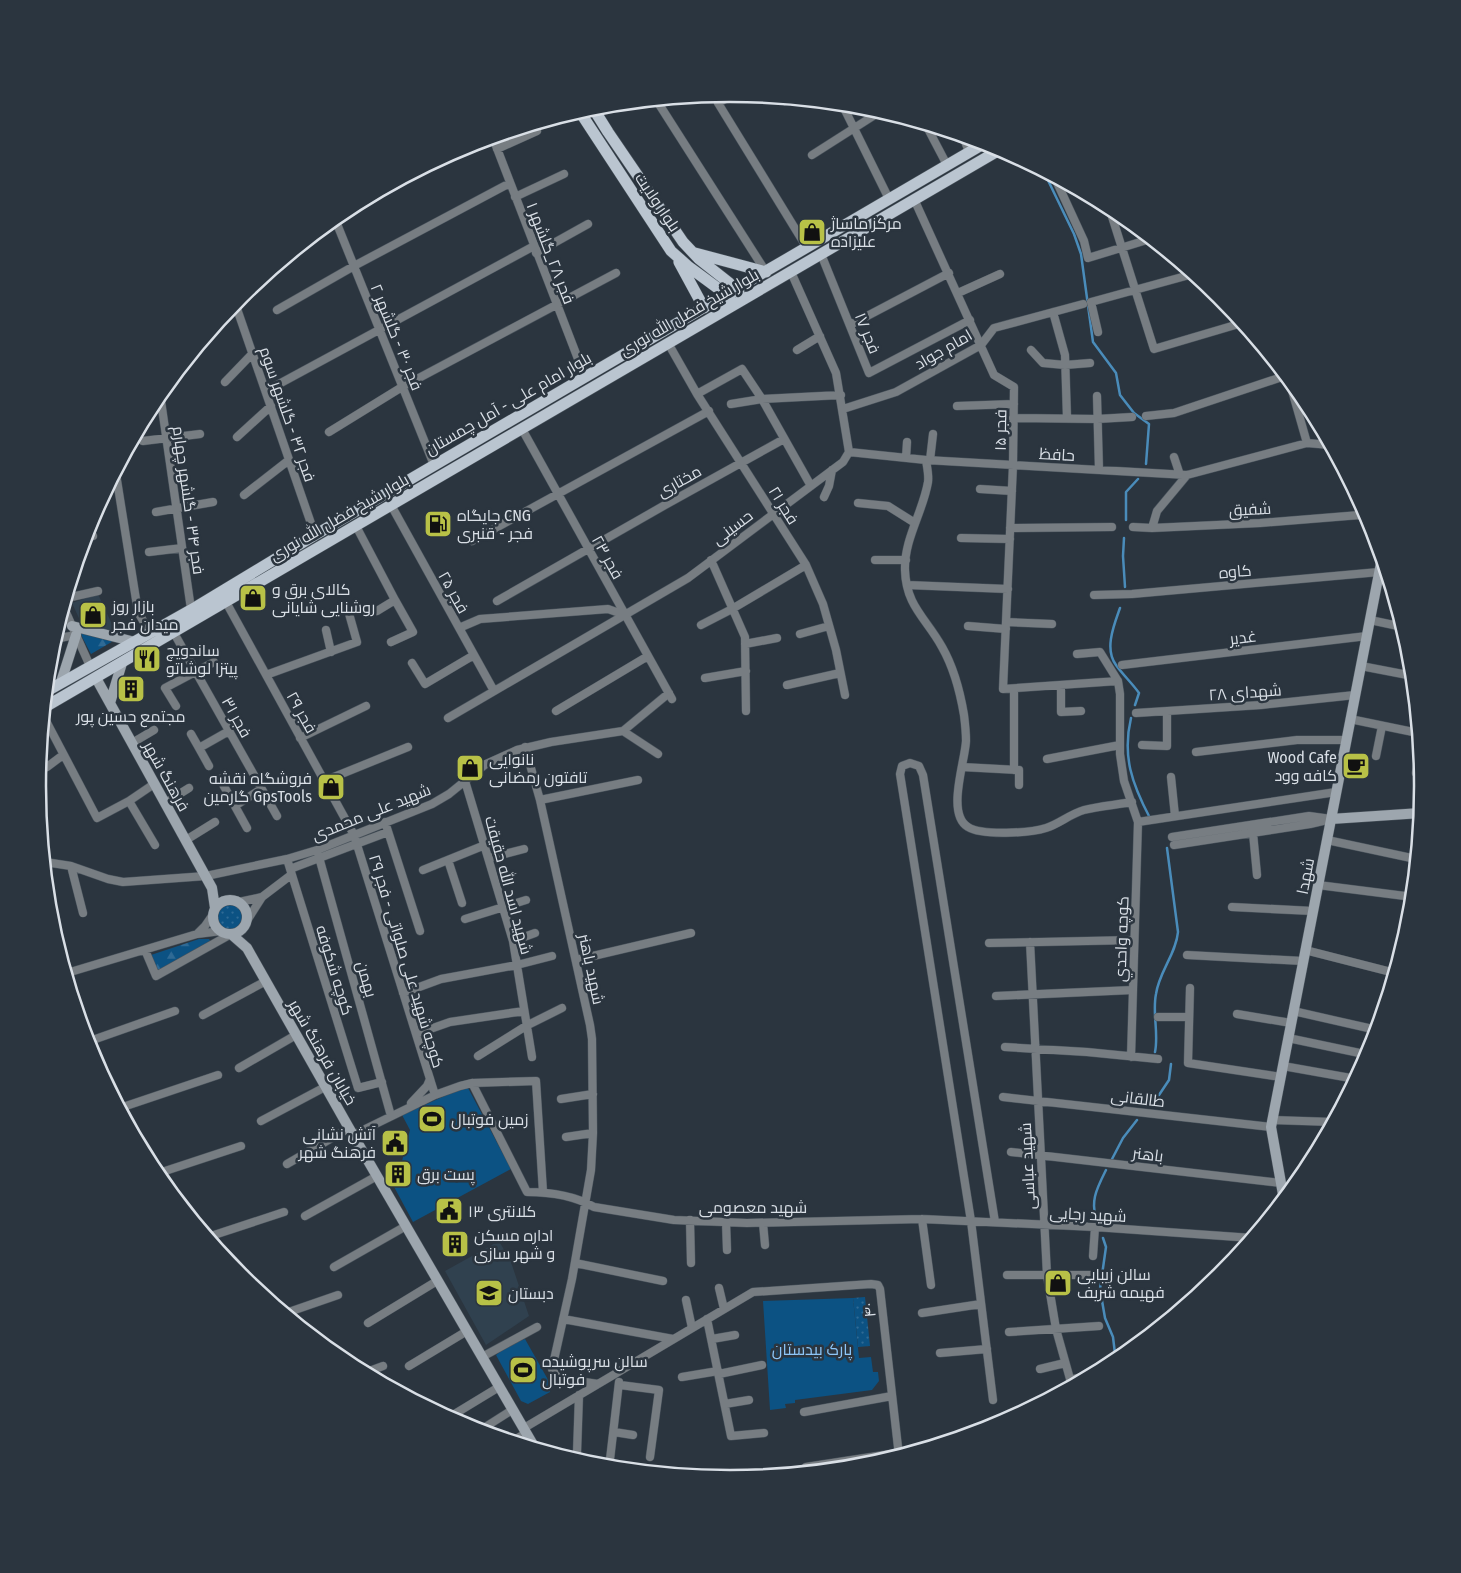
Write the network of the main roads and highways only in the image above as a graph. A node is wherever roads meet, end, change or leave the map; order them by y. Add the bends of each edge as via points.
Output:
1 (598, 115) edge
2 (584, 118) edge
3 (976, 148) edge
4 (992, 154) edge
5 (695, 255) junction
6 (676, 256) junction
7 (689, 267) junction
8 (766, 272) junction
9 (732, 292) junction
10 (739, 302) junction
11 (704, 308) junction
12 (634, 348) junction
13 (640, 359) junction
14 (610, 362) junction
15 (616, 374) junction
16 (1380, 572) edge
17 (135, 642) junction
18 (122, 663) junction
19 (90, 666) junction
20 (96, 678) junction
21 (62, 682) junction
22 (54, 687) edge
23 (110, 703) junction
24 (51, 704) edge
25 (1414, 813) edge
26 (1331, 819) junction
27 (212, 888) junction
28 (233, 901) junction
29 (215, 911) junction
30 (246, 923) junction
31 (226, 933) junction
32 (247, 948) junction
33 (1282, 1190) edge
34 (531, 1440) edge

1 - 5 main road, بلوار ولایت
2 - 6 main road, بلوار ولایت
3 - 8 main road, بلوار امام علی - آمل چمستان
4 - 10 main road, بلوار شیخ فضل الله نوری
5 - 7 main road via 697,265
5 - 8 main road
5 - 9 main road, بلوار ولایت
6 - 7 main road, بلوار ولایت
6 - 11 main road
7 - 9 main road, بلوار ولایت
8 - 9 main road, بلوار امام علی - آمل چمستان
9 - 10 main road
9 - 11 main road, بلوار امام علی - آمل چمستان
10 - 13 main road, بلوار شیخ فضل الله نوری
11 - 12 main road, بلوار امام علی - آمل چمستان
12 - 13 main road
12 - 14 main road, بلوار امام علی - آمل چمستان
13 - 15 main road, بلوار شیخ فضل الله نوری
14 - 15 main road via 617,369
14 - 17 main road, بلوار امام علی - آمل چمستان
15 - 18 main road, بلوار شیخ فضل الله نوری
16 - 26 main road, شهدا
17 - 19 main road, بلوار امام علی - آمل چمستان
17 - 21 main road via 74,631
18 - 20 main road, بلوار شیخ فضل الله نوری
18 - 23 main road
19 - 20 main road
19 - 21 main road, بلوار امام علی - آمل چمستان
20 - 23 main road, فرهنگ شهر
20 - 24 main road, بلوار شیخ فضل الله نوری
21 - 22 main road, بلوار امام علی - آمل چمستان
23 - 27 main road, فرهنگ شهر
25 - 26 main road
26 - 33 main road, شهدا via 1272,1124
27 - 28 main road
27 - 29 main road
28 - 29 main road via 223,902
28 - 30 main road via 246,910
29 - 31 main road via 214,922
30 - 31 main road via 238,932
30 - 32 main road
31 - 32 main road, خیابان فرهنگ شهر
32 - 34 main road, خیابان فرهنگ شهر

